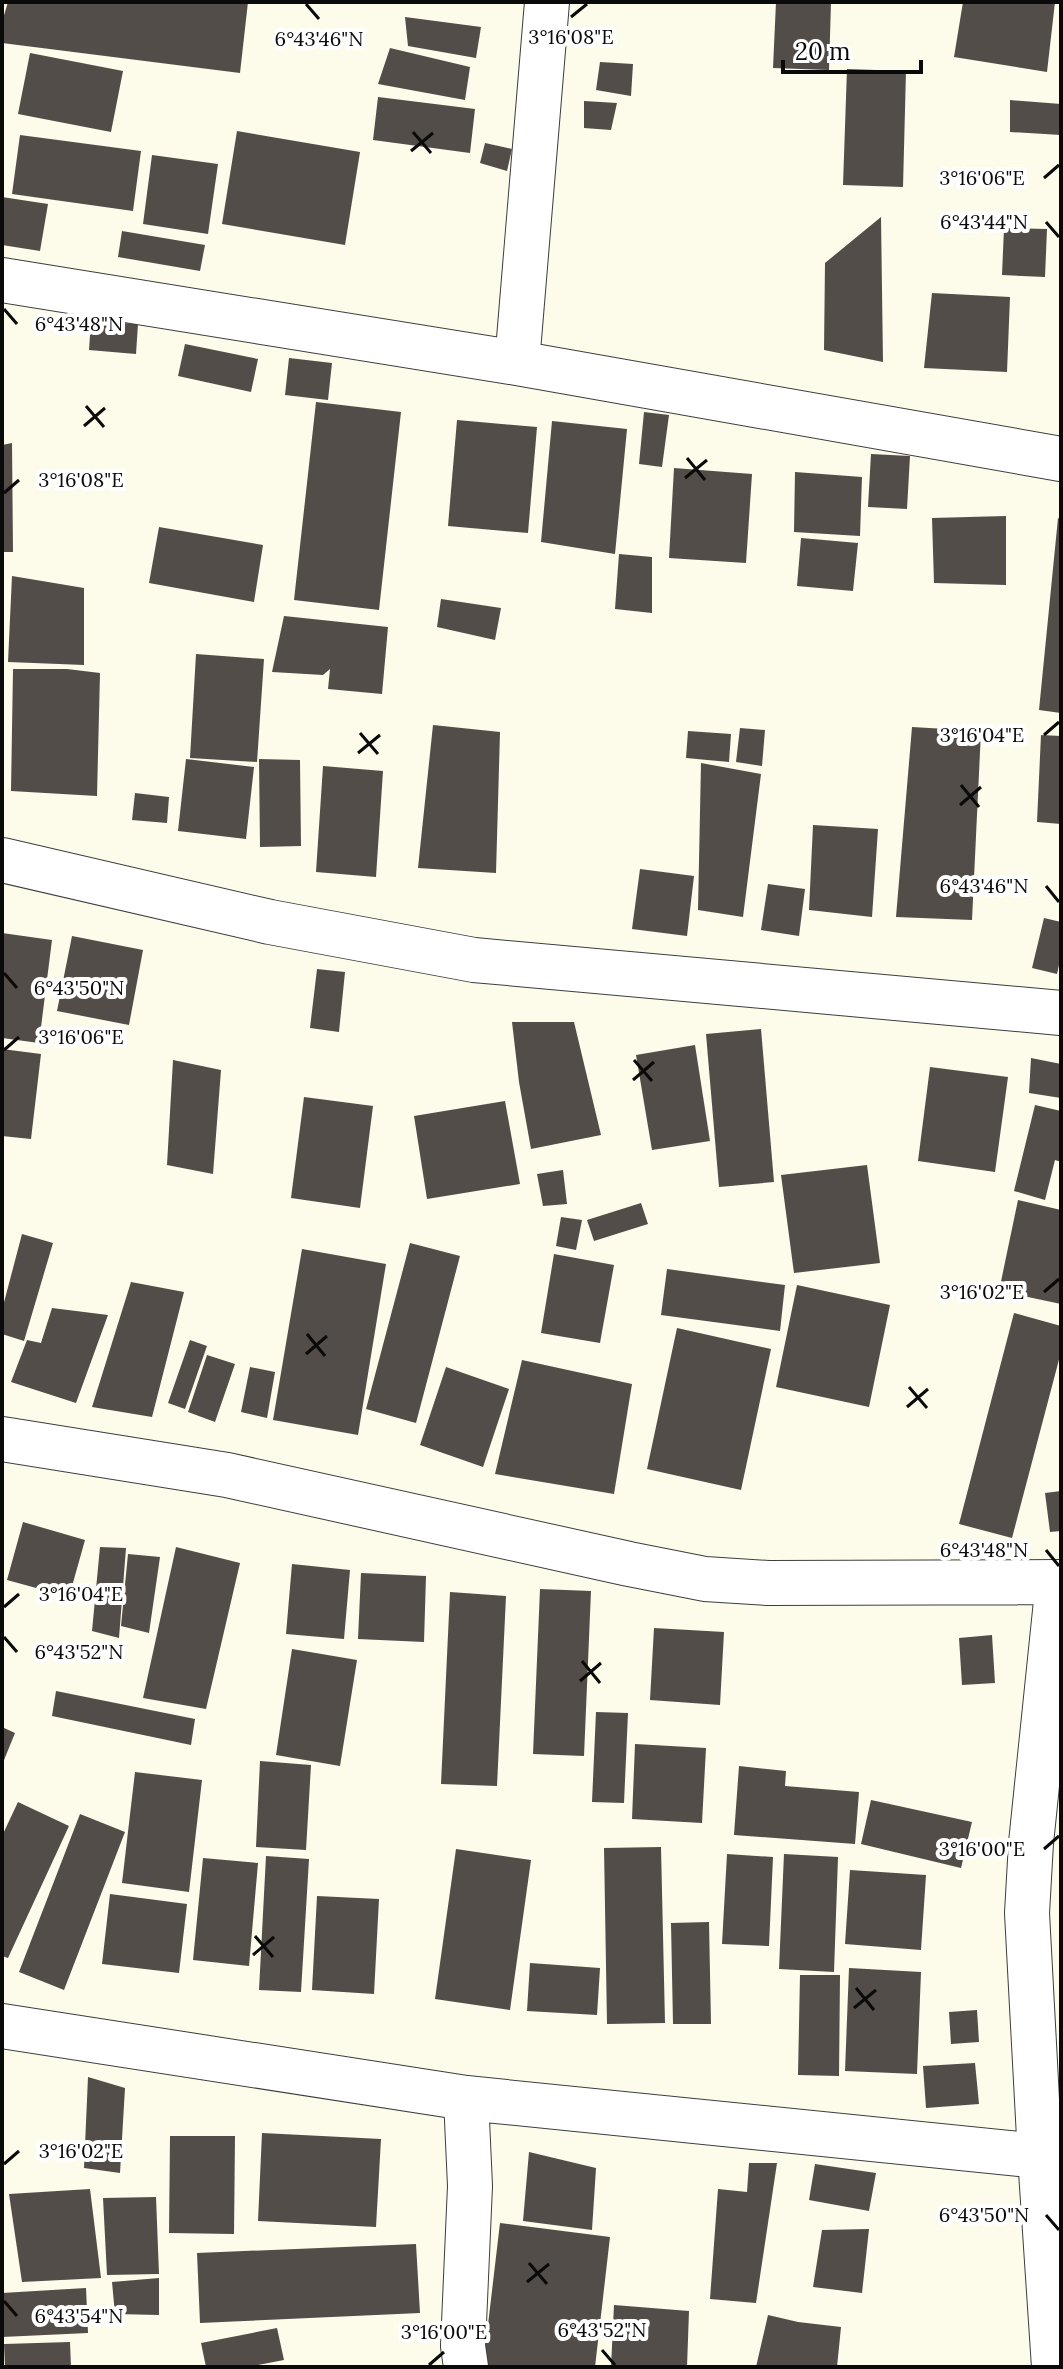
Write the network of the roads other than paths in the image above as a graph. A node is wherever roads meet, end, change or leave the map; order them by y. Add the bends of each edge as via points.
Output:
1 (547, 2) edge
2 (2, 280) edge
3 (517, 363) junction
4 (1061, 459) edge
5 (2, 860) edge
6 (1061, 1013) edge
7 (2, 1439) edge
8 (1059, 1582) edge
9 (2, 2026) edge
10 (466, 2098) junction
11 (1040, 2156) junction
12 (466, 2367) edge
13 (1054, 2367) edge

1 - 3 street
2 - 3 street
3 - 4 street
5 - 6 street via 270,922 474,960
7 - 8 street via 227,1475 705,1579
8 - 11 street via 1027,1913
9 - 10 street
10 - 11 street
10 - 12 street
11 - 13 street

